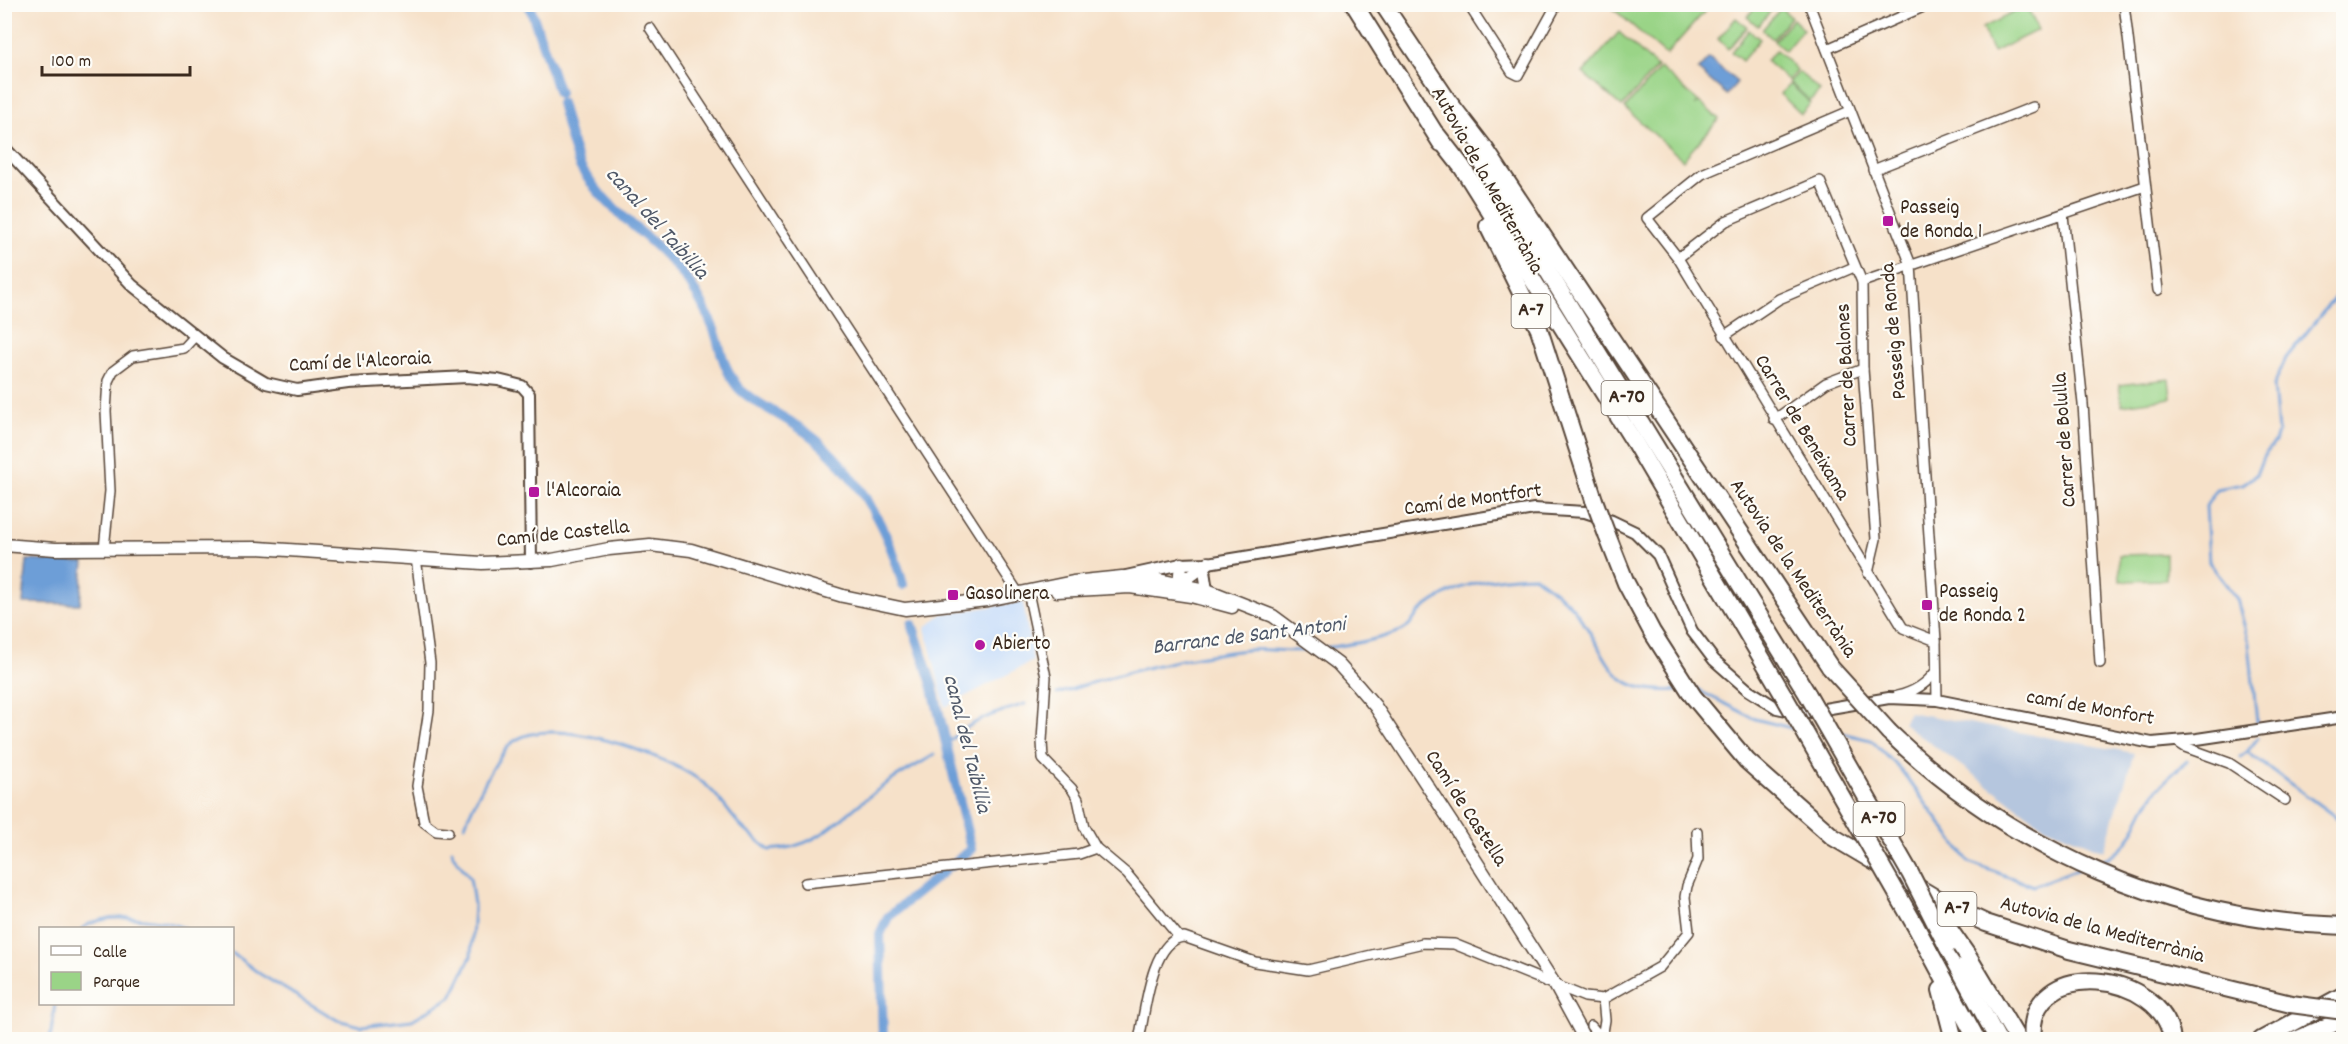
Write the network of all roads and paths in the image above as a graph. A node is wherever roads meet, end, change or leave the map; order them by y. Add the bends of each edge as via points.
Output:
1 (1354, 4) edge
2 (1383, 4) edge
3 (1468, 4) edge
4 (1557, 4) edge
5 (1809, 4) edge
6 (1930, 4) edge
7 (2124, 4) edge
8 (650, 28) dead end
9 (1827, 49) junction
10 (1448, 100) junction
11 (2033, 107) dead end
12 (1850, 111) junction
13 (1437, 135) junction
14 (4, 147) edge
15 (1873, 170) junction
16 (2145, 186) junction
17 (2063, 215) junction
18 (1678, 258) junction
19 (1911, 265) junction
20 (1854, 267) junction
21 (1862, 282) junction
22 (2158, 290) dead end
23 (195, 336) junction
24 (1724, 336) junction
25 (1863, 369) junction
26 (1774, 420) junction
27 (4, 545) edge
28 (104, 549) junction
29 (416, 558) junction
30 (531, 562) junction
31 (1208, 563) junction
32 (1180, 564) junction
33 (1868, 573) junction
34 (1118, 582) junction
35 (1179, 584) junction
36 (1207, 590) junction
37 (1024, 593) junction
38 (1230, 606) junction
39 (1282, 624) junction
40 (1936, 641) junction
41 (2100, 663) dead end
42 (1936, 671) junction
43 (1889, 698) junction
44 (1937, 700) junction
45 (2343, 717) edge
46 (2176, 741) junction
47 (2285, 800) dead end
48 (448, 832) dead end
49 (1697, 832) dead end
50 (1096, 848) junction
51 (1910, 873) junction
52 (806, 883) dead end
53 (2343, 926) edge
54 (1179, 937) junction
55 (1934, 960) junction
56 (1554, 985) junction
57 (2343, 995) edge
58 (1603, 999) junction
59 (2343, 1011) edge
60 (2343, 1019) edge
61 (1591, 1026) dead end
62 (1602, 1039) edge
63 (1139, 1040) edge
64 (1585, 1040) edge
65 (1954, 1040) edge
66 (1977, 1040) edge
67 (1998, 1040) edge
68 (2018, 1040) edge
69 (2033, 1040) edge
70 (2172, 1040) edge
71 (2261, 1040) edge
72 (2296, 1040) edge

1 - 13 highway, Autovia de la Mediterrània / A-7
2 - 10 highway, Autovia de la Mediterrània / A-7
3 - 4 street via 1512,72 1518,75
5 - 9 street, Passeig de Ronda
6 - 9 street
7 - 16 street
8 - 37 street
9 - 12 street, Passeig de Ronda
10 - 51 highway, A-70, bridge via 1478,158 1808,695
10 - 53 highway, Autovia de la Mediterrània / A-7, bridge via 1485,149 1830,667 1889,732 1949,786 2032,841 2068,859 2146,892 2188,903 2267,919
11 - 15 street
12 - 15 street, Passeig de Ronda
12 - 18 street, Carrer de Beneixama via 1702,174 1647,218
13 - 55 highway, A-70, bridge via 1468,177 1635,443
13 - 59 highway, Autovia de la Mediterrània / A-7, bridge via 1502,251 1539,329 1594,500 1626,583 1693,696 1747,761 1833,837 1949,906 1986,923 2069,950 2291,1004
14 - 23 street, Camí de l'Alcoraia via 132,285
15 - 19 street, Passeig de Ronda
16 - 17 street, Carrer de Balones
16 - 22 street
17 - 19 street, Carrer de Balones
17 - 41 street, Carrer de Bolulla via 2083,404
18 - 20 street, Carrer de Balones via 1726,221 1820,181
18 - 24 street, Carrer de Beneixama
19 - 21 street, Carrer de Balones
19 - 40 street, Passeig de Ronda
20 - 21 street, Carrer de Balones
20 - 24 street via 1779,299
21 - 25 street, Carrer de Balones
23 - 28 street via 184,348 134,356 113,371 108,381 110,491
23 - 30 street, Camí de l'Alcoraia via 266,383 297,390 381,381 466,378 522,386 529,394
24 - 26 street, Carrer de Beneixama
25 - 26 street via 1826,383
25 - 33 street, Carrer de Balones via 1875,539
26 - 33 street, Carrer de Beneixama
27 - 28 main road, Camí de Castella
28 - 29 main road, Camí de Castella via 258,548
29 - 30 main road, Camí de Castella
29 - 48 street via 430,663 429,710 417,786 424,822 436,831
30 - 37 main road, Camí de Castella via 650,545 691,550 843,596 904,609
31 - 32 street, Camí de Montfort
31 - 35 main road
31 - 36 street via 1204,571
31 - 43 street, Camí de Montfort via 1534,509 1585,512 1635,532 1658,555 1692,631 1714,660 1766,702 1801,713
32 - 34 street, Camí de Montfort
32 - 35 main road
33 - 40 street, Carrer de Beneixama via 1903,628
34 - 35 main road, Camí de Castella
34 - 37 main road, Camí de Castella via 1061,592 1044,589
34 - 38 main road, Camí de Castella
35 - 36 main road, Camí de Castella
35 - 38 main road
36 - 39 main road, Camí de Castella via 1258,609
37 - 50 street via 1046,677 1043,759 1078,799 1084,827
38 - 39 main road, Camí de Castella
39 - 56 main road, Camí de Castella via 1338,664 1375,706
40 - 42 street, Passeig de Ronda
42 - 43 street via 1928,682 1910,693
42 - 44 street, Passeig de Ronda
43 - 44 street, Camí de Montfort
44 - 46 street, camí de Monfort via 2152,742
45 - 46 street, camí de Monfort
46 - 47 street via 2229,763
49 - 58 street via 1698,859 1685,897 1689,932 1660,967
50 - 52 street via 1078,854
50 - 54 street via 1127,874
51 - 67 highway, A-70, bridge
51 - 68 highway, bridge via 1967,955
54 - 56 street via 1255,962 1308,970 1423,943 1454,944
54 - 63 street via 1164,946 1151,981
55 - 65 highway
55 - 66 highway, A-70
56 - 58 street via 1585,997
56 - 64 main road, Camí de Castella
57 - 71 highway
58 - 62 street
60 - 72 highway
61 - 62 street
69 - 70 highway via 2034,1016 2041,1003 2065,984 2085,980 2118,985 2142,997 2165,1020

